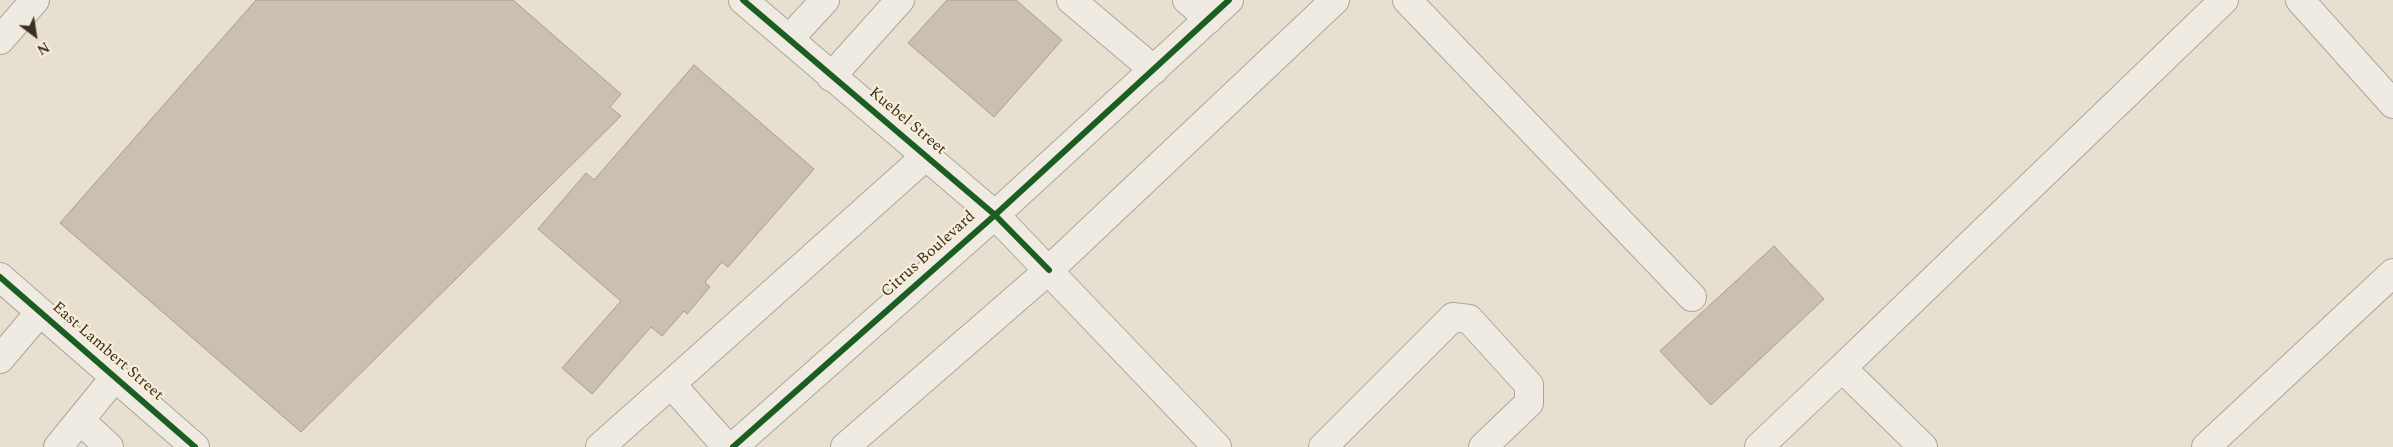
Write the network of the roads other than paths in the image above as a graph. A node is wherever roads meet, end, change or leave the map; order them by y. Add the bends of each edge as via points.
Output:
1 (35, 0) edge
2 (743, 0) edge
3 (826, 0) edge
4 (900, 0) edge
5 (1071, 0) edge
6 (1187, 0) edge
7 (1230, 0) edge
8 (1335, 0) edge
9 (1407, 0) edge
10 (2224, 0) edge
11 (2300, 0) edge
12 (1209, 19) junction
13 (789, 39) junction
14 (0, 40) edge
15 (1154, 70) junction
16 (831, 77) junction
17 (2393, 104) edge
18 (926, 156) junction
19 (995, 215) junction
20 (1049, 270) junction
21 (2393, 273) edge
22 (0, 277) edge
23 (1692, 297) dead end
24 (40, 312) junction
25 (0, 359) edge
26 (1842, 368) junction
27 (115, 377) junction
28 (671, 384) junction
29 (81, 421) junction
30 (58, 447) edge
31 (109, 447) edge
32 (196, 447) edge
33 (600, 447) edge
34 (727, 447) edge
35 (733, 447) edge
36 (845, 447) edge
37 (1217, 447) edge
38 (1323, 447) edge
39 (1483, 447) edge
40 (1759, 447) edge
41 (1923, 447) edge
42 (2206, 447) edge

1 - 14 street
2 - 13 street, Kuebel Street
3 - 13 street
4 - 16 street
5 - 15 street
6 - 12 street
7 - 12 street, Citrus Boulevard
8 - 20 street
9 - 23 street
10 - 26 street
11 - 17 street
12 - 15 street, Citrus Boulevard
13 - 16 street, Kuebel Street
15 - 19 street, Citrus Boulevard
16 - 18 street, Kuebel Street
18 - 19 street, Kuebel Street
18 - 28 street
19 - 20 street, Kuebel Street
19 - 35 street, Citrus Boulevard
20 - 36 street
20 - 37 street, Kuebel Street
21 - 42 street
22 - 24 street, East Lambert Street
24 - 25 street
24 - 27 street, East Lambert Street
26 - 40 street
26 - 41 street
27 - 29 street
27 - 32 street, East Lambert Street
28 - 33 street
28 - 34 street
29 - 30 street
29 - 31 street
38 - 39 street via 1453,317 1469,319 1529,385 1529,403

